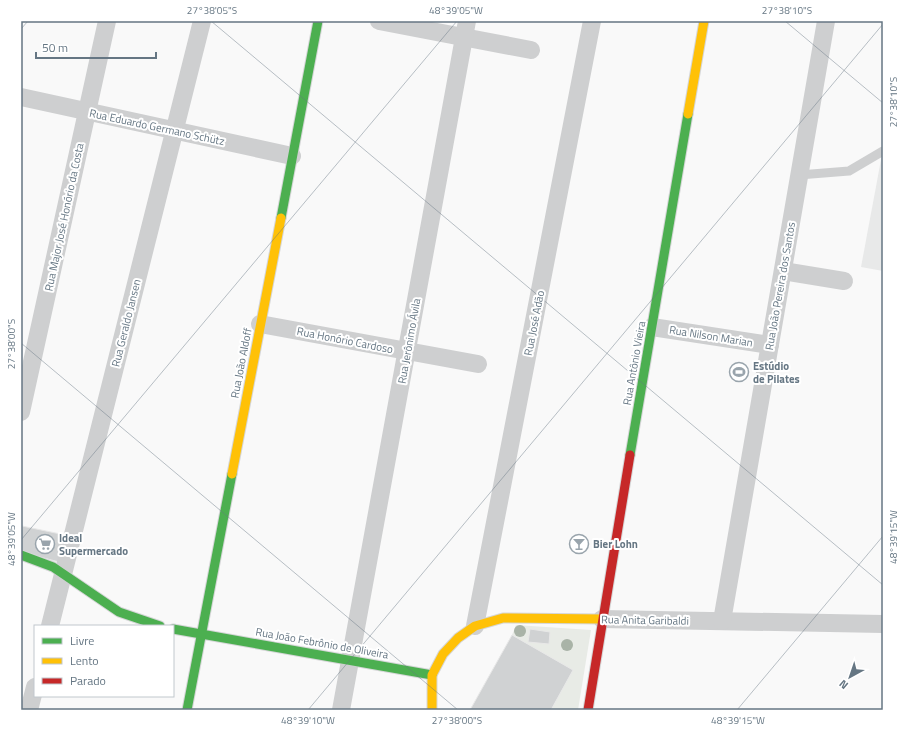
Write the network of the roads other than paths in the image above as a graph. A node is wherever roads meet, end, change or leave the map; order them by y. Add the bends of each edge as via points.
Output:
1 (107, 21) edge
2 (202, 21) edge
3 (318, 21) edge
4 (379, 21) edge
5 (592, 21) edge
6 (704, 21) edge
7 (826, 21) edge
8 (466, 29) edge
9 (531, 50) dead end
10 (21, 97) edge
11 (87, 111) junction
12 (174, 130) junction
13 (883, 151) edge
14 (292, 156) junction
15 (799, 174) junction
16 (783, 270) junction
17 (850, 283) dead end
18 (260, 324) junction
19 (652, 327) junction
20 (770, 346) junction
21 (407, 351) junction
22 (478, 364) dead end
23 (21, 412) edge
24 (21, 555) edge
25 (64, 574) junction
26 (602, 619) junction
27 (722, 621) junction
28 (883, 624) edge
29 (50, 625) edge
30 (156, 625) edge
31 (475, 626) junction
32 (174, 629) edge
33 (201, 634) junction
34 (350, 661) junction
35 (432, 675) junction
36 (34, 691) edge
37 (29, 710) edge
38 (187, 710) edge
39 (341, 710) edge
40 (432, 710) edge
41 (588, 710) edge

1 - 11 street, Rua Major José Honório da Costa
2 - 12 street, Rua Geraldo Jansen
3 - 14 street, Rua João Aldoff
4 - 8 street
5 - 31 street, Rua José Adão
6 - 19 street, Rua Antônio Vieira
7 - 15 street, Rua João Pereira dos Santos
8 - 9 street
8 - 21 street, Rua Jerônimo Ávila
10 - 11 street, Rua Eduardo Germano Schütz
11 - 12 street, Rua Eduardo Germano Schütz
11 - 23 street, Rua Major José Honório da Costa
12 - 14 street, Rua Eduardo Germano Schütz
12 - 25 street, Rua Geraldo Jansen
13 - 15 lane via 849,171
14 - 18 street, Rua João Aldoff
15 - 16 street, Rua João Pereira dos Santos
16 - 17 street
16 - 20 street, Rua João Pereira dos Santos
18 - 21 street, Rua Honório Cardoso
18 - 33 street, Rua João Aldoff
19 - 20 street, Rua Nilson Marian
19 - 26 street, Rua Antônio Vieira
20 - 27 street, Rua João Pereira dos Santos
21 - 22 street, Rua Honório Cardoso
21 - 34 street, Rua Jerônimo Ávila
24 - 25 street
25 - 29 street, Rua Geraldo Jansen
25 - 30 street via 119,612
26 - 27 street, Rua Anita Garibaldi
26 - 31 street, Rua Anita Garibaldi via 503,618
26 - 41 street, Rua Antônio Vieira
27 - 28 street, Rua Anita Garibaldi
31 - 35 street, Rua Anita Garibaldi via 458,638 443,654
32 - 33 street, Rua João Febrônio de Oliveira
33 - 34 street, Rua João Febrônio de Oliveira
33 - 38 street, Rua João Aldoff
34 - 35 street, Rua João Febrônio de Oliveira
34 - 39 street, Rua Jerônimo Ávila
35 - 40 street
36 - 37 street

